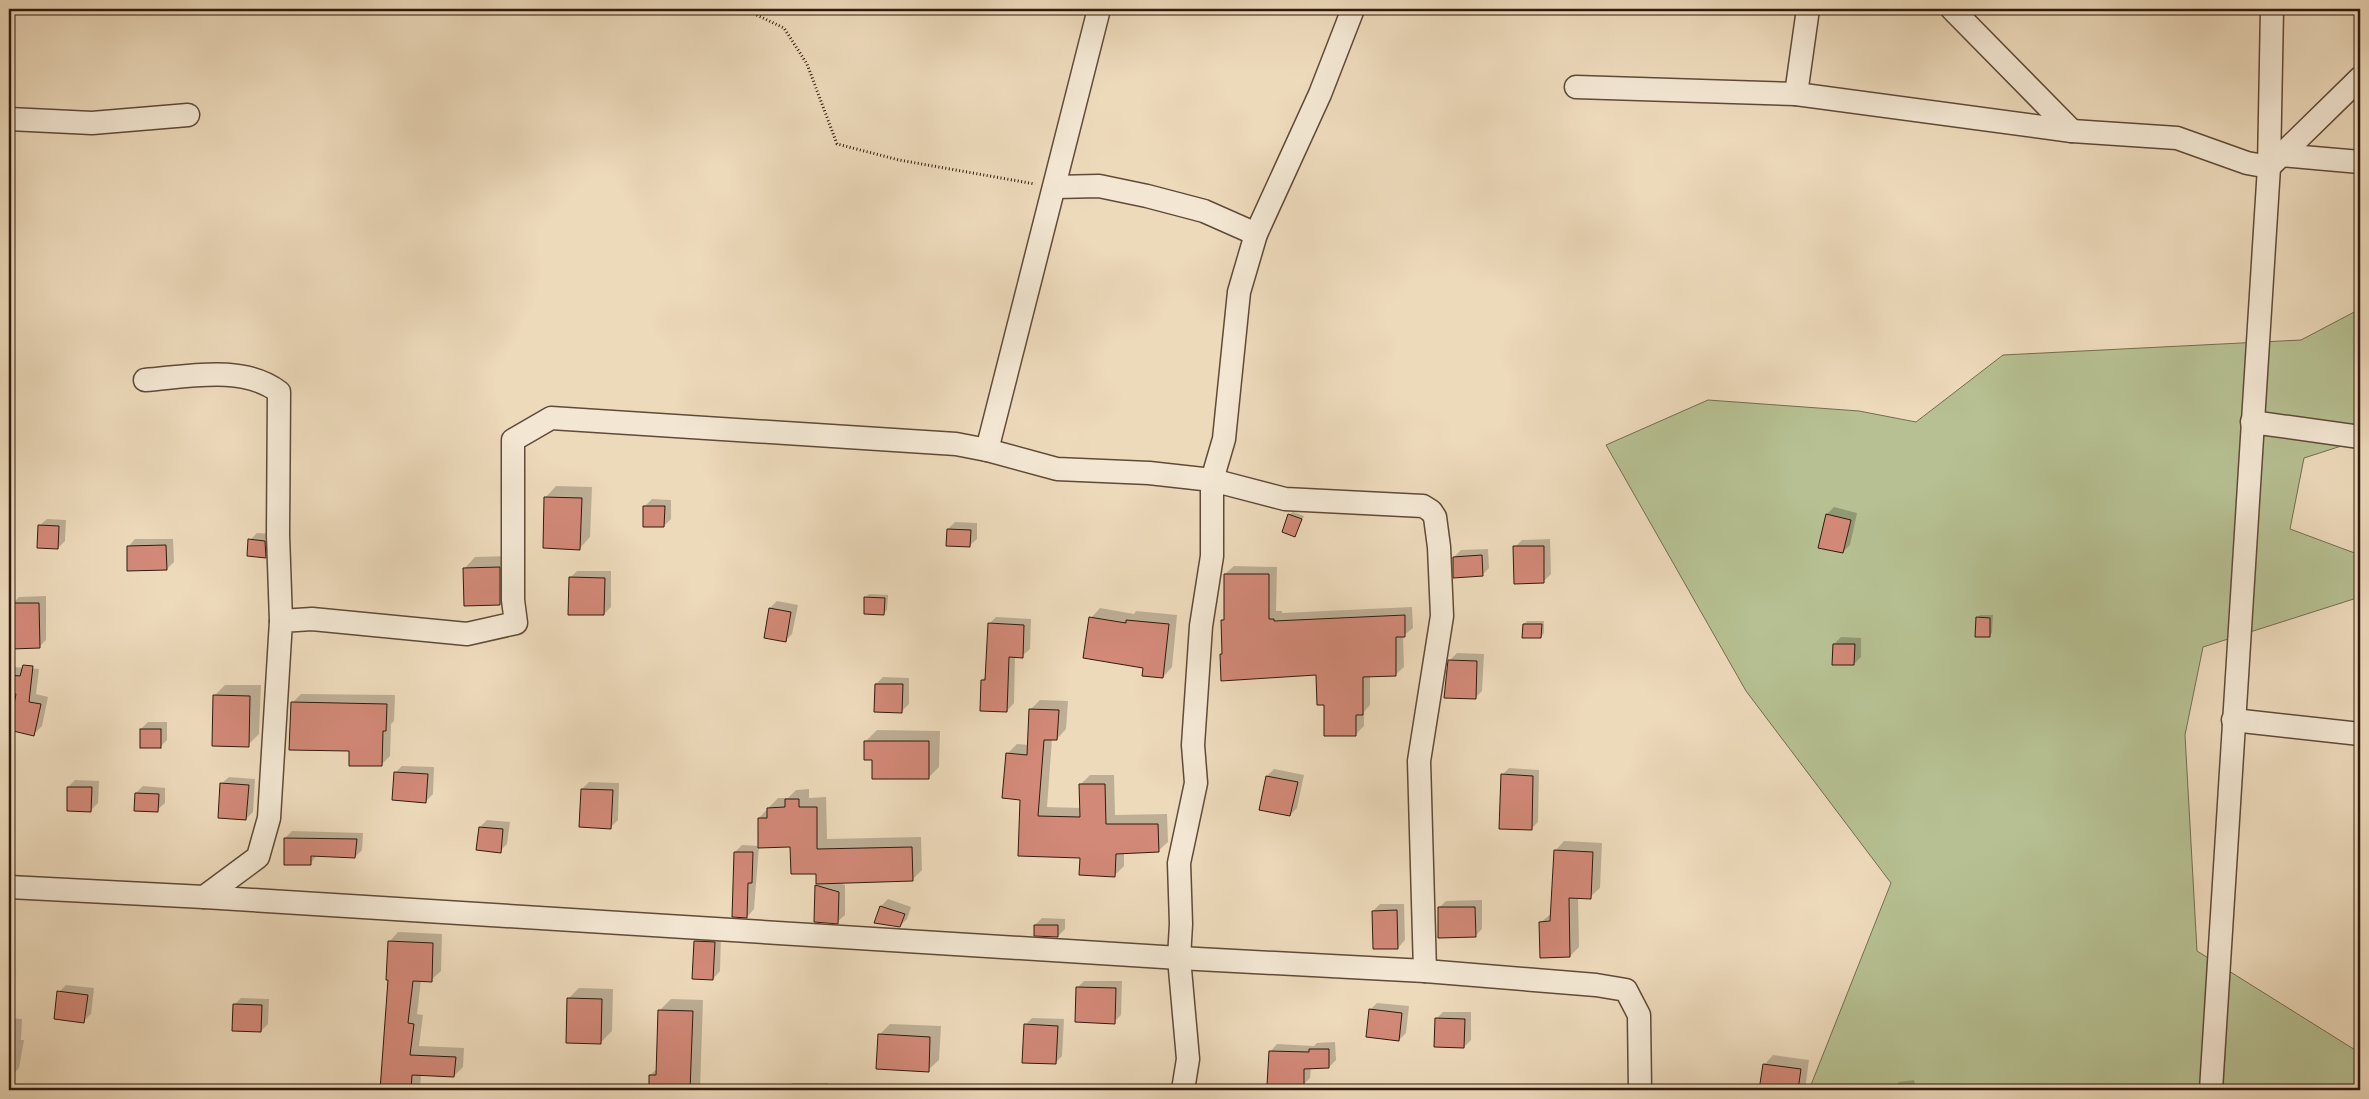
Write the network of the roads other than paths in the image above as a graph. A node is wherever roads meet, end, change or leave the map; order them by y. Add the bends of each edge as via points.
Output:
1 (1099, 9) edge
2 (1352, 9) edge
3 (1808, 9) edge
4 (1952, 9) edge
5 (2272, 9) edge
6 (2360, 78) edge
7 (1576, 87) dead end
8 (1796, 94) junction
9 (188, 115) dead end
10 (9, 118) edge
11 (2072, 131) junction
12 (2275, 161) junction
13 (2360, 162) edge
14 (1055, 187) junction
15 (1256, 234) junction
16 (145, 380) dead end
17 (2252, 422) junction
18 (2360, 437) edge
19 (987, 450) junction
20 (1212, 480) junction
21 (281, 621) junction
22 (2233, 720) junction
23 (2360, 734) edge
24 (9, 887) edge
25 (204, 897) junction
26 (1179, 958) junction
27 (1425, 971) junction
28 (1183, 1090) edge
29 (1640, 1090) edge
30 (2212, 1090) edge

1 - 14 street
2 - 15 street via 1320,94
3 - 8 street
4 - 11 street
5 - 12 street
6 - 12 street
7 - 8 street
8 - 11 street
9 - 10 street via 92,123
11 - 12 street via 2177,138 2247,163
12 - 13 street
12 - 17 street
14 - 15 street via 1099,186 1147,196 1204,211
14 - 19 street
15 - 20 street via 1239,292 1224,439
16 - 21 street via 211,375 248,378 268,383 278,392
17 - 18 street
17 - 22 street
19 - 20 street via 1057,469
19 - 21 street via 956,444 551,418 513,440 513,600 516,623 467,634 312,619
20 - 26 street via 1212,556 1201,626 1194,745 1196,783 1179,863
20 - 27 street via 1285,499 1423,506 1435,517 1442,616 1419,761
21 - 25 street via 269,818 258,857
22 - 23 street
22 - 30 street
24 - 25 street
25 - 26 street
26 - 27 street
26 - 28 street via 1188,1059
27 - 29 street via 1626,990 1639,1015

